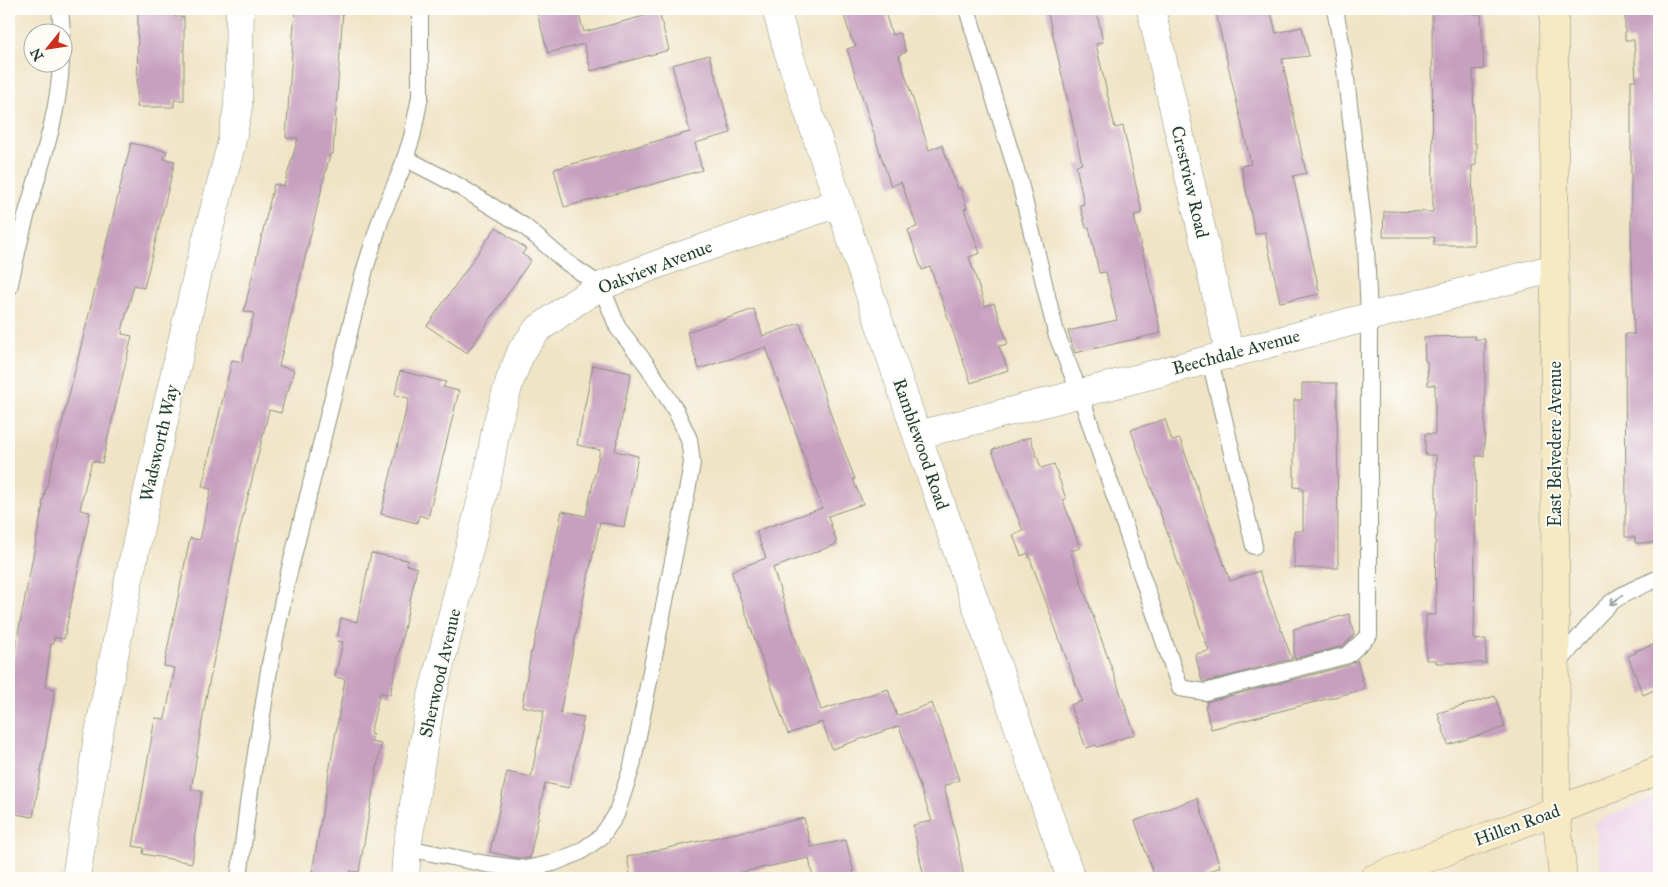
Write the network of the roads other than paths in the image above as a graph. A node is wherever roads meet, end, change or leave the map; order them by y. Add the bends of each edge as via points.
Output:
1 (60, 9) edge
2 (240, 9) edge
3 (420, 9) edge
4 (776, 9) edge
5 (967, 9) edge
6 (1151, 9) edge
7 (1335, 9) edge
8 (1554, 9) edge
9 (61, 22) edge
10 (60, 72) edge
11 (405, 158) junction
12 (839, 203) junction
13 (1555, 268) junction
14 (601, 286) junction
15 (9, 288) edge
16 (1370, 316) junction
17 (1220, 357) junction
18 (1080, 394) junction
19 (917, 435) junction
20 (489, 470) joint
21 (1254, 546) dead end
22 (1659, 578) edge
23 (1556, 666) junction
24 (1659, 770) edge
25 (1556, 811) junction
26 (407, 848) junction
27 (76, 878) edge
28 (239, 878) edge
29 (405, 878) edge
30 (1071, 878) edge
31 (1374, 878) edge
32 (1563, 878) edge

1 - 9 lane
2 - 27 street, Wadsworth Way via 238,107 231,145 148,486 97,743
3 - 11 lane via 420,97
4 - 12 street, Ramblewood Road
5 - 18 lane via 1020,183 1056,333
6 - 17 street, Crestview Road
7 - 16 lane via 1366,248
8 - 13 main road, East Belvedere Avenue
10 - 15 lane via 45,152
11 - 14 lane via 524,226 566,262
11 - 28 lane via 364,268 287,580 270,664
12 - 14 street, Oakview Avenue
12 - 19 street, Ramblewood Road
13 - 16 street, Beechdale Avenue
13 - 23 main road, East Belvedere Avenue
14 - 20 street, Oakview Avenue via 537,330 522,350 496,428
14 - 26 lane via 618,328 647,365 676,411 689,439 692,463 632,766 616,815 601,837 580,852 526,869
16 - 17 street, Beechdale Avenue
16 - 18 lane via 1369,635 1348,655 1204,692 1180,688
17 - 18 street, Beechdale Avenue
17 - 21 lane
18 - 19 street, Beechdale Avenue
19 - 30 street, Ramblewood Road
20 - 26 street, Sherwood Avenue via 430,704
22 -> 23 lane via 1614,600 1593,620
23 - 25 main road, East Belvedere Avenue
24 - 25 main road, Hillen Road
25 - 31 main road, Hillen Road
25 - 32 main road, East Belvedere Avenue
26 - 29 street, Sherwood Avenue

